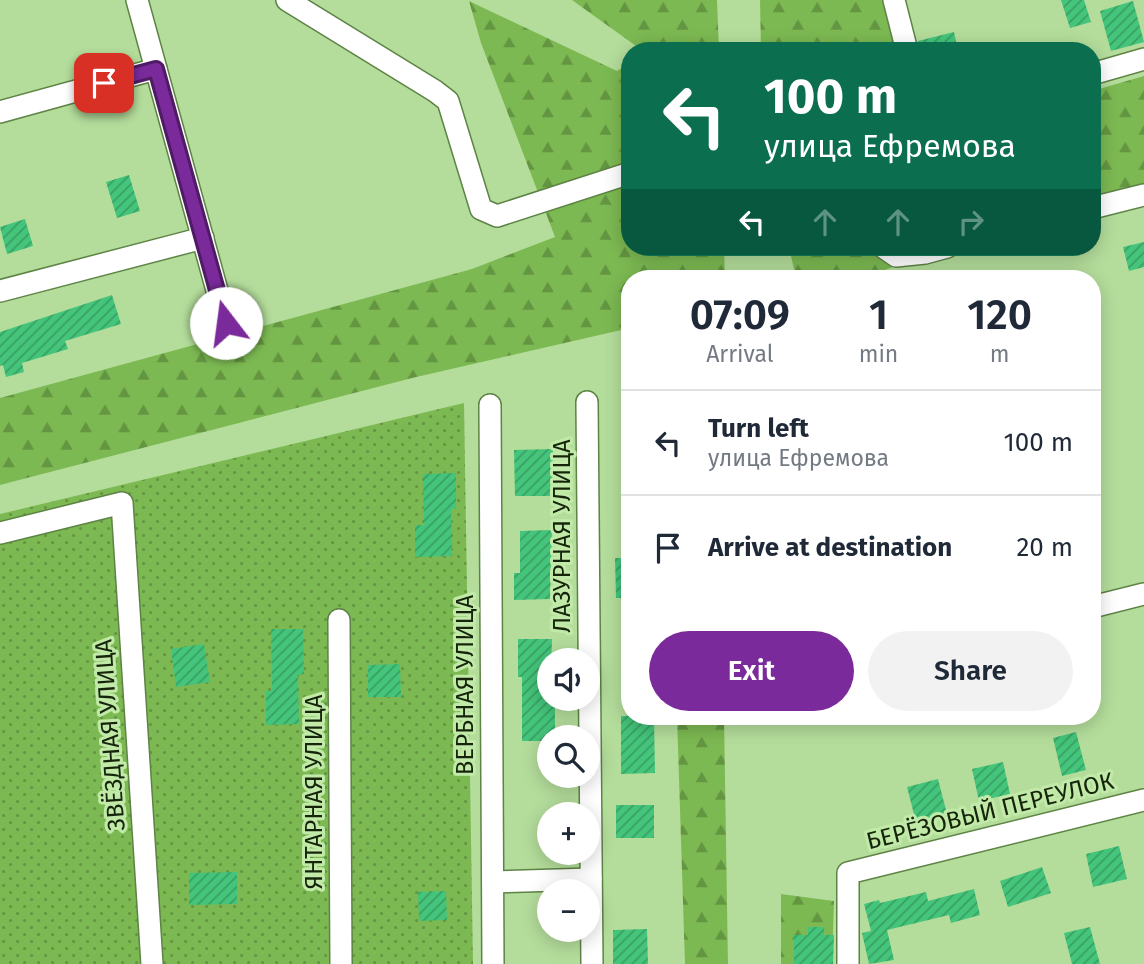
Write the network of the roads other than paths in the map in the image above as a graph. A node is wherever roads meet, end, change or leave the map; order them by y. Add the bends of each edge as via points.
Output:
1 (137, 0) edge
2 (287, 0) edge
3 (894, 0) edge
4 (905, 42) edge
5 (1144, 59) edge
6 (156, 69) junction
7 (1101, 71) edge
8 (0, 112) edge
9 (621, 176) edge
10 (1144, 195) edge
11 (1101, 206) edge
12 (203, 238) junction
13 (0, 290) edge
14 (226, 323) dead end
15 (587, 402) dead end
16 (491, 405) dead end
17 (0, 533) edge
18 (1144, 594) edge
19 (1101, 605) edge
20 (339, 620) dead end
21 (1144, 800) edge
22 (591, 879) edge
23 (537, 881) edge
24 (493, 882) junction
25 (592, 942) edge
26 (152, 964) edge
27 (341, 964) edge
28 (493, 964) edge
29 (592, 964) edge
30 (848, 964) edge

1 - 6 street
2 - 9 street via 448,100 481,209 497,216
3 - 4 street
5 - 7 street
6 - 8 street
6 - 12 street
10 - 11 street
12 - 13 street
12 - 14 street
15 - 22 street, ЛАЗУРНАЯ УЛИЦА
16 - 24 street, ВЕРБНАЯ УЛИЦА
17 - 26 street, ЗВЁЗДНАЯ УЛИЦА via 122,503
18 - 19 street
20 - 27 street, ЯНТАРНАЯ УЛИЦА
21 - 30 street, БЕРЁЗОВЫЙ ПЕРЕУЛОК via 848,873
23 - 24 street
24 - 28 street, ВЕРБНАЯ УЛИЦА
25 - 29 street, ЛАЗУРНАЯ УЛИЦА

